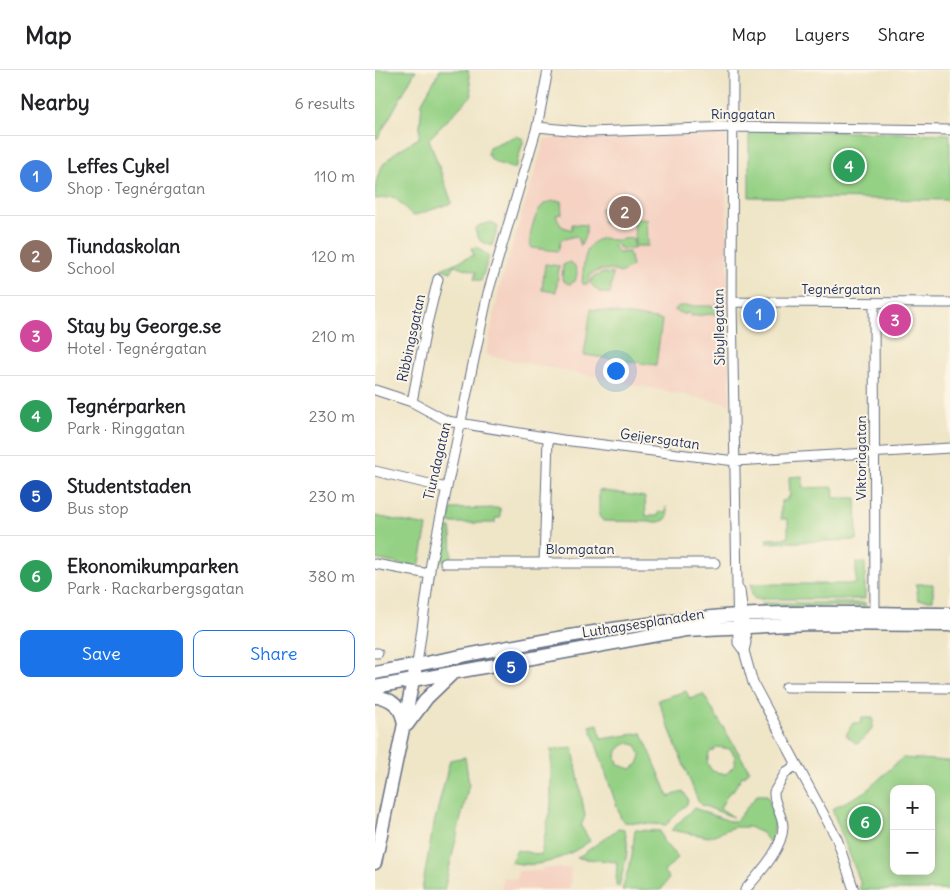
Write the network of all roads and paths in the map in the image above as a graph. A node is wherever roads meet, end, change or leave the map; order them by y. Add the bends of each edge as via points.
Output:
1 (548, 70) edge
2 (733, 70) edge
3 (537, 127) junction
4 (733, 127) junction
5 (950, 130) edge
6 (438, 279) dead end
7 (732, 302) junction
8 (874, 302) junction
9 (950, 303) edge
10 (375, 390) edge
11 (412, 402) junction
12 (461, 423) junction
13 (548, 438) junction
14 (950, 448) edge
15 (875, 451) junction
16 (735, 461) junction
17 (375, 471) edge
18 (446, 488) junction
19 (544, 563) junction
20 (715, 563) dead end
21 (375, 564) edge
22 (445, 564) dead end
23 (429, 574) junction
24 (875, 614) junction
25 (950, 614) edge
26 (741, 621) junction
27 (950, 625) edge
28 (417, 664) junction
29 (454, 672) junction
30 (375, 673) edge
31 (413, 679) junction
32 (375, 687) edge
33 (786, 687) dead end
34 (950, 688) edge
35 (375, 697) edge
36 (404, 730) junction
37 (797, 765) junction
38 (380, 822) edge
39 (375, 864) edge
40 (745, 890) edge
41 (854, 890) edge

1 - 3 street, Tiundagatan
2 - 4 street, Sibyllegatan
3 - 4 street, Ringgatan via 589,132
3 - 12 street, Tiundagatan via 489,287
4 - 5 street, Ringgatan
4 - 7 street, Sibyllegatan
6 - 11 street, Ribbingsgatan
7 - 8 street, Tegnérgatan
7 - 16 street, Sibyllegatan
8 - 9 street, Tegnérgatan
8 - 15 street, Viktoriagatan
10 - 11 street, Geijersgatan
11 - 12 street, Geijersgatan via 447,421
12 - 13 street, Geijersgatan
12 - 18 street, Tiundagatan
13 - 16 street, Geijersgatan
13 - 19 street
14 - 15 street, Geijersgatan
15 - 16 street, Geijersgatan
15 - 24 street, Viktoriagatan
16 - 26 street, Sibyllegatan
17 - 18 street
18 - 23 street, Tiundagatan
19 - 20 street, Blomgatan
19 - 22 street, Blomgatan
21 - 23 street
23 - 28 street, Tiundagatan
24 - 25 main road, Luthagsesplanaden
24 - 26 main road, Luthagsesplanaden
26 - 27 main road, Luthagsesplanaden
26 - 28 main road, Luthagsesplanaden via 645,625 515,644
26 - 29 main road, Luthagsesplanaden
26 - 37 street, Sibyllegatan via 738,643 744,651 753,683
28 - 30 main road, Luthagsesplanaden
28 - 31 main road, Tiundagatan
29 - 31 main road, Luthagsesplanaden
29 - 36 main road via 427,698
31 - 32 main road, Luthagsesplanaden
31 - 36 main road, Tiundagatan
33 - 34 street
35 - 36 main road via 386,698 396,705 402,715
36 - 38 main road, Tiundagatan
37 - 40 street via 786,772 774,792 783,828 774,853
37 - 41 street, Sibyllegatan via 837,839
38 - 39 main road, Tiundagatan

